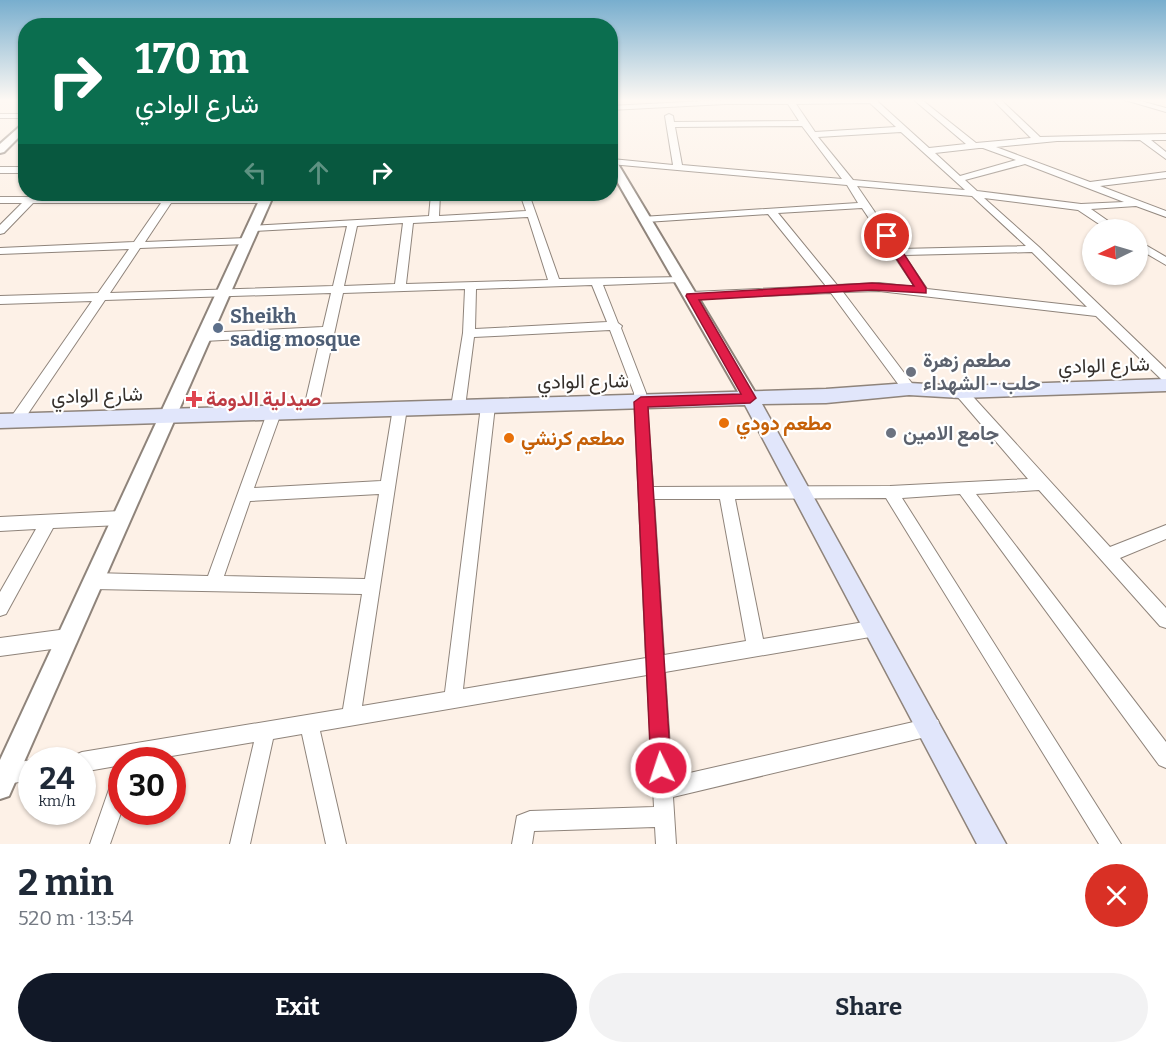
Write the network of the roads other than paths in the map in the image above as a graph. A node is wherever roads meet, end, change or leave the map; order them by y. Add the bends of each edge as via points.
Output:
1 (11, 139) edge
2 (673, 139) edge
3 (815, 139) edge
4 (916, 139) edge
5 (970, 139) edge
6 (1034, 139) edge
7 (1145, 139) edge
8 (979, 146) junction
9 (0, 150) edge
10 (929, 151) junction
11 (1166, 156) edge
12 (1024, 160) junction
13 (618, 162) edge
14 (678, 167) junction
15 (0, 170) edge
16 (18, 170) edge
17 (618, 173) edge
18 (1166, 175) edge
19 (960, 179) junction
20 (850, 183) junction
21 (1089, 184) junction
22 (976, 194) junction
23 (0, 200) edge
24 (18, 200) edge
25 (29, 201) edge
26 (168, 201) edge
27 (264, 201) edge
28 (435, 201) edge
29 (527, 201) edge
30 (865, 204) junction
31 (1138, 204) junction
32 (1081, 207) junction
33 (771, 211) junction
34 (531, 214) junction
35 (1166, 214) edge
36 (434, 219) junction
37 (646, 219) junction
38 (1099, 219) edge
39 (408, 220) junction
40 (353, 222) junction
41 (252, 228) junction
42 (0, 231) edge
43 (247, 241) junction
44 (137, 246) junction
45 (1035, 249) junction
46 (1148, 250) edge
47 (0, 251) edge
48 (898, 252) junction
49 (1166, 262) edge
50 (681, 279) junction
51 (597, 283) junction
52 (555, 284) junction
53 (471, 286) junction
54 (400, 287) junction
55 (339, 289) junction
56 (835, 290) junction
57 (922, 290) junction
58 (225, 291) junction
59 (692, 296) junction
60 (102, 297) junction
61 (0, 300) edge
62 (1099, 312) junction
63 (616, 326) junction
64 (329, 332) junction
65 (468, 333) junction
66 (204, 337) junction
67 (1166, 377) edge
68 (1166, 385) edge
69 (909, 389) junction
70 (961, 392) junction
71 (750, 398) junction
72 (641, 402) junction
73 (458, 406) junction
74 (488, 406) junction
75 (400, 408) junction
76 (310, 412) junction
77 (274, 413) junction
78 (167, 415) junction
79 (8, 420) edge
80 (1042, 484) junction
81 (388, 487) junction
82 (965, 490) junction
83 (890, 492) junction
84 (645, 493) junction
85 (726, 493) junction
86 (802, 493) junction
87 (246, 495) junction
88 (121, 518) junction
89 (48, 522) junction
90 (0, 524) edge
91 (1166, 532) edge
92 (1107, 556) junction
93 (93, 581) junction
94 (213, 584) junction
95 (372, 587) junction
96 (0, 608) edge
97 (1166, 620) edge
98 (876, 628) junction
99 (67, 638) junction
100 (0, 647) edge
101 (756, 649) junction
102 (654, 667) junction
103 (453, 698) junction
104 (351, 716) junction
105 (309, 723) junction
106 (931, 728) junction
107 (266, 730) junction
108 (180, 747) edge
109 (1166, 758) edge
110 (18, 774) edge
111 (2, 779) edge
112 (663, 789) junction
113 (664, 817) junction
114 (108, 820) edge
115 (100, 844) edge
116 (240, 844) edge
117 (336, 844) edge
118 (522, 844) edge
119 (666, 844) edge
120 (992, 844) edge
121 (1111, 844) edge

1 - 9 street
2 - 14 street
3 - 20 street
4 - 10 street
5 - 8 street
6 - 8 street
7 - 11 street
8 - 10 street
8 - 12 street
10 - 19 street
12 - 19 street
12 - 21 street
13 - 14 street
14 - 20 street
15 - 16 street
17 - 37 street
18 - 21 street
19 - 22 street
20 - 22 street
20 - 30 street
21 - 31 street
22 - 32 street
22 - 45 street
23 - 24 street
25 - 42 street
26 - 44 street
27 - 41 street
28 - 36 street
29 - 34 street
30 - 33 street
30 - 48 street
31 - 32 street
31 - 35 street
32 - 38 street
33 - 37 street
33 - 56 street
34 - 36 street
34 - 52 street
36 - 39 street
37 - 50 street
39 - 40 street
39 - 54 street
40 - 41 street
40 - 55 street
41 - 43 street
43 - 44 street
43 - 58 street
44 - 47 street
44 - 60 street
45 - 48 street
45 - 62 street
46 - 49 street
48 - 57 street
50 - 51 street
50 - 59 street
51 - 52 street
51 - 63 street
52 - 53 street
53 - 54 street
53 - 65 street
54 - 55 street
55 - 58 street
55 - 64 street
56 - 57 street
56 - 59 street
56 - 69 street
57 - 62 street
58 - 60 street
58 - 66 street
59 - 71 street
60 - 61 street
60 - 79 street
62 - 67 street
63 - 65 street
63 - 72 street
64 - 66 street
64 - 76 street
65 - 73 street
66 - 78 street
68 - 70 main road, شارع الوادي
69 - 70 main road, شارع الوادي
69 - 71 main road, شارع الوادي
70 - 80 street
71 - 72 main road, شارع الوادي
71 - 86 main road
72 - 74 main road, شارع الوادي
72 - 84 street
73 - 74 main road, شارع الوادي
73 - 75 main road, شارع الوادي
74 - 103 street
75 - 76 main road, شارع الوادي
75 - 81 street
76 - 77 main road, شارع الوادي
77 - 78 main road, شارع الوادي
77 - 87 street
78 - 79 main road, شارع الوادي
78 - 88 street
80 - 82 street
80 - 92 street
81 - 87 street
81 - 95 street
82 - 83 street
82 - 109 street
83 - 86 street
83 - 121 street
84 - 85 street
84 - 102 street
85 - 86 street
85 - 101 street
86 - 98 main road
87 - 94 street
88 - 89 street
88 - 93 street
89 - 90 street
89 - 96 street
91 - 92 street
92 - 97 street
93 - 94 street
93 - 99 street
94 - 95 street
95 - 104 street
98 - 101 street
98 - 106 main road
99 - 100 street
99 - 111 street
101 - 102 street
102 - 103 street
102 - 112 street
103 - 104 street
104 - 105 street
105 - 107 street
105 - 117 street
106 - 112 street
106 - 120 main road
107 - 108 street
107 - 116 street
110 - 111 street
112 - 113 street
113 - 118 street via 530,821 522,828
113 - 119 street
114 - 115 street

